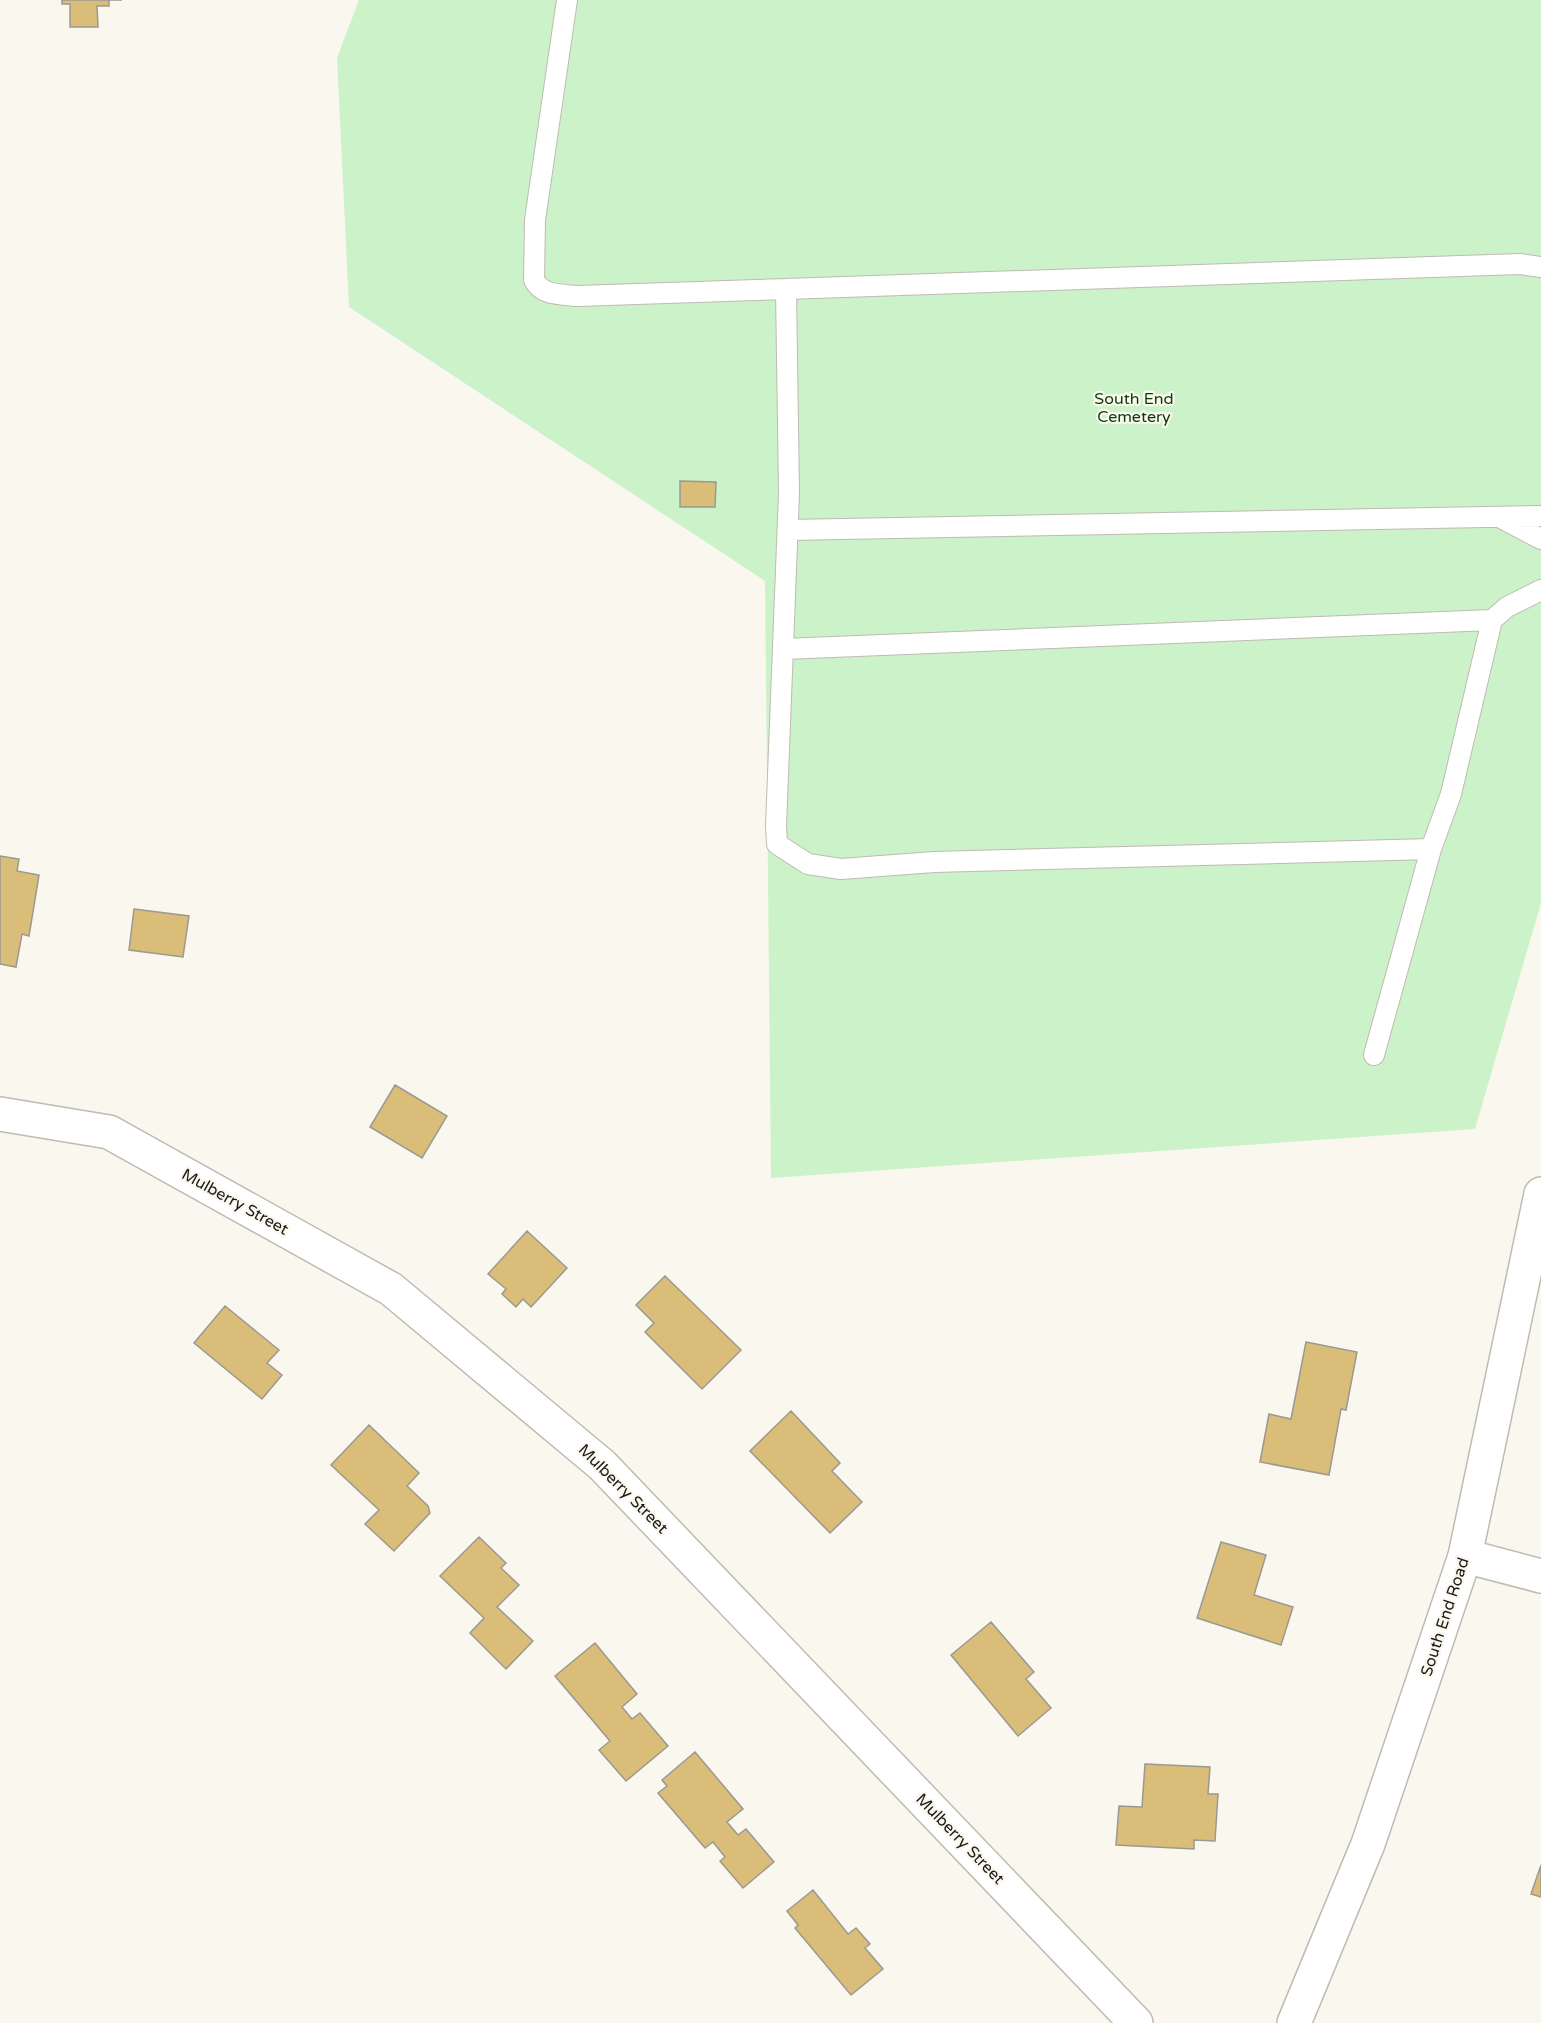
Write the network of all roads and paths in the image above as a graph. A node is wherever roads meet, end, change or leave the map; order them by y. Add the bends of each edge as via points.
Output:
1 (567, 0) edge
2 (1541, 267) edge
3 (786, 289) junction
4 (1496, 516) junction
5 (1541, 516) edge
6 (788, 530) junction
7 (1541, 538) edge
8 (1541, 590) edge
9 (1492, 620) junction
10 (783, 649) junction
11 (1431, 849) junction
12 (1374, 1055) dead end
13 (0, 1114) edge
14 (1541, 1194) edge
15 (1466, 1556) junction
16 (1541, 1576) edge
17 (1136, 2023) edge
18 (1294, 2023) edge

1 - 3 lane via 535,220 534,280 538,288 577,296
2 - 3 lane via 1520,264
3 - 6 lane
4 - 5 lane
4 - 6 lane
4 - 7 lane
6 - 10 lane
8 - 9 lane via 1507,607
9 - 10 lane
9 - 11 lane via 1451,794
10 - 11 lane via 776,840 788,854 808,864 841,869 934,862
11 - 12 lane
13 - 17 street, Mulberry Street via 109,1132 391,1288 602,1465
14 - 15 street, South End Road
15 - 16 street
15 - 18 street, South End Road via 1368,1844

